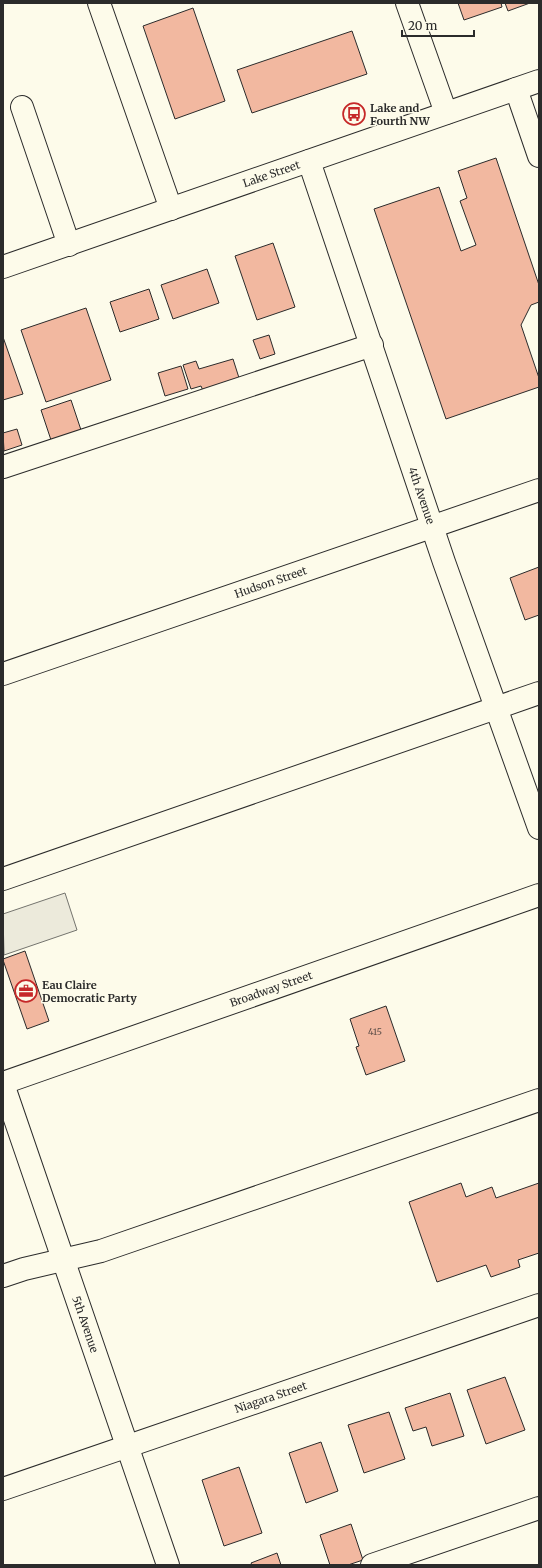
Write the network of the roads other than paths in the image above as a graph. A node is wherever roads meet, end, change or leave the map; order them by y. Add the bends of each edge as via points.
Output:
1 (99, 3) edge
2 (407, 3) edge
3 (539, 81) edge
4 (516, 89) junction
5 (22, 107) dead end
6 (446, 113) junction
7 (539, 156) edge
8 (309, 161) junction
9 (171, 209) junction
10 (68, 245) junction
11 (3, 267) edge
12 (372, 344) junction
13 (3, 466) edge
14 (539, 490) edge
15 (432, 526) junction
16 (3, 674) edge
17 (539, 693) edge
18 (495, 708) junction
19 (539, 828) edge
20 (3, 879) edge
21 (539, 895) edge
22 (3, 1084) edge
23 (539, 1100) edge
24 (63, 1260) junction
25 (3, 1276) edge
26 (539, 1305) edge
27 (127, 1447) junction
28 (3, 1490) edge
29 (539, 1508) edge
30 (168, 1565) edge
31 (372, 1565) edge

1 - 9 street
2 - 6 street
3 - 4 street, Lake Street
4 - 6 street, Lake Street
4 - 7 street
5 - 10 street
6 - 8 street, Lake Street
8 - 9 street, Lake Street
8 - 12 street, 4th Avenue
9 - 10 street, Lake Street
10 - 11 street, Lake Street
12 - 13 street
12 - 15 street, 4th Avenue
14 - 15 street, Hudson Street
15 - 16 street, Hudson Street
15 - 18 street, 4th Avenue
17 - 18 street
18 - 19 street, 4th Avenue
18 - 20 street
21 - 22 street, Broadway Street
22 - 24 street, 5th Avenue
23 - 24 street via 101,1252
24 - 25 street
24 - 27 street, 5th Avenue
26 - 27 street, Niagara Street
27 - 28 street, Niagara Street
27 - 30 street, 5th Avenue
29 - 31 street

